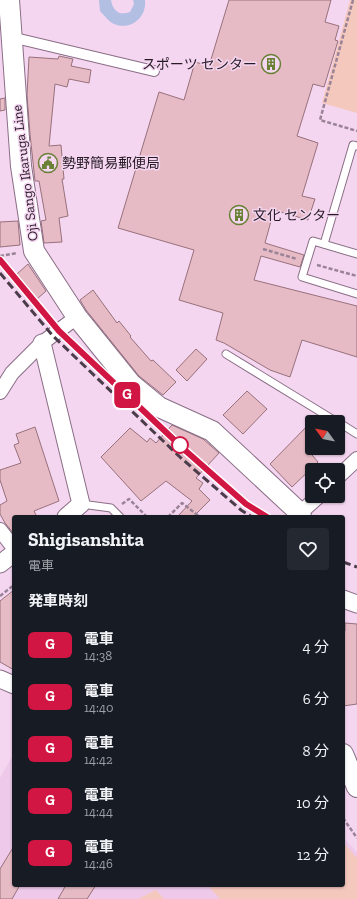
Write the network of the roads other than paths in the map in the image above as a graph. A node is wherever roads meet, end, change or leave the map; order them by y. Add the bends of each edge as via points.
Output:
1 (9, 0) edge
2 (11, 37) junction
3 (154, 71) dead end
4 (357, 146) edge
5 (324, 244) junction
6 (357, 254) edge
7 (357, 294) edge
8 (77, 317) junction
9 (42, 343) junction
10 (226, 354) dead end
11 (0, 392) edge
12 (326, 415) edge
13 (345, 426) edge
14 (357, 434) edge
15 (357, 459) edge
16 (345, 471) edge
17 (312, 503) edge
18 (81, 504) junction
19 (68, 515) edge
20 (118, 515) edge
21 (301, 515) edge
22 (0, 530) edge
23 (12, 545) edge
24 (12, 555) edge
25 (0, 564) edge
26 (345, 600) edge
27 (357, 604) edge
28 (345, 607) edge
29 (357, 611) edge
30 (0, 679) edge
31 (12, 684) edge
32 (345, 759) edge
33 (357, 787) edge

1 - 2 main road, Oji Sango Ikaruga Line
2 - 3 street
2 - 8 main road, Oji Sango Ikaruga Line via 21,166 34,251
4 - 5 lane via 353,145
5 - 6 lane
5 - 7 lane via 314,241 302,277
8 - 9 street
8 - 21 main road, Oji Sango Ikaruga Line via 131,384 160,407 212,431
9 - 11 street via 12,373
9 - 18 street
10 - 12 lane
13 - 14 lane
15 - 16 street
17 - 21 street
18 - 19 street
18 - 20 lane via 111,508
22 - 23 street
24 - 25 street
26 - 27 street
28 - 29 street
30 - 31 street
32 - 33 main road

